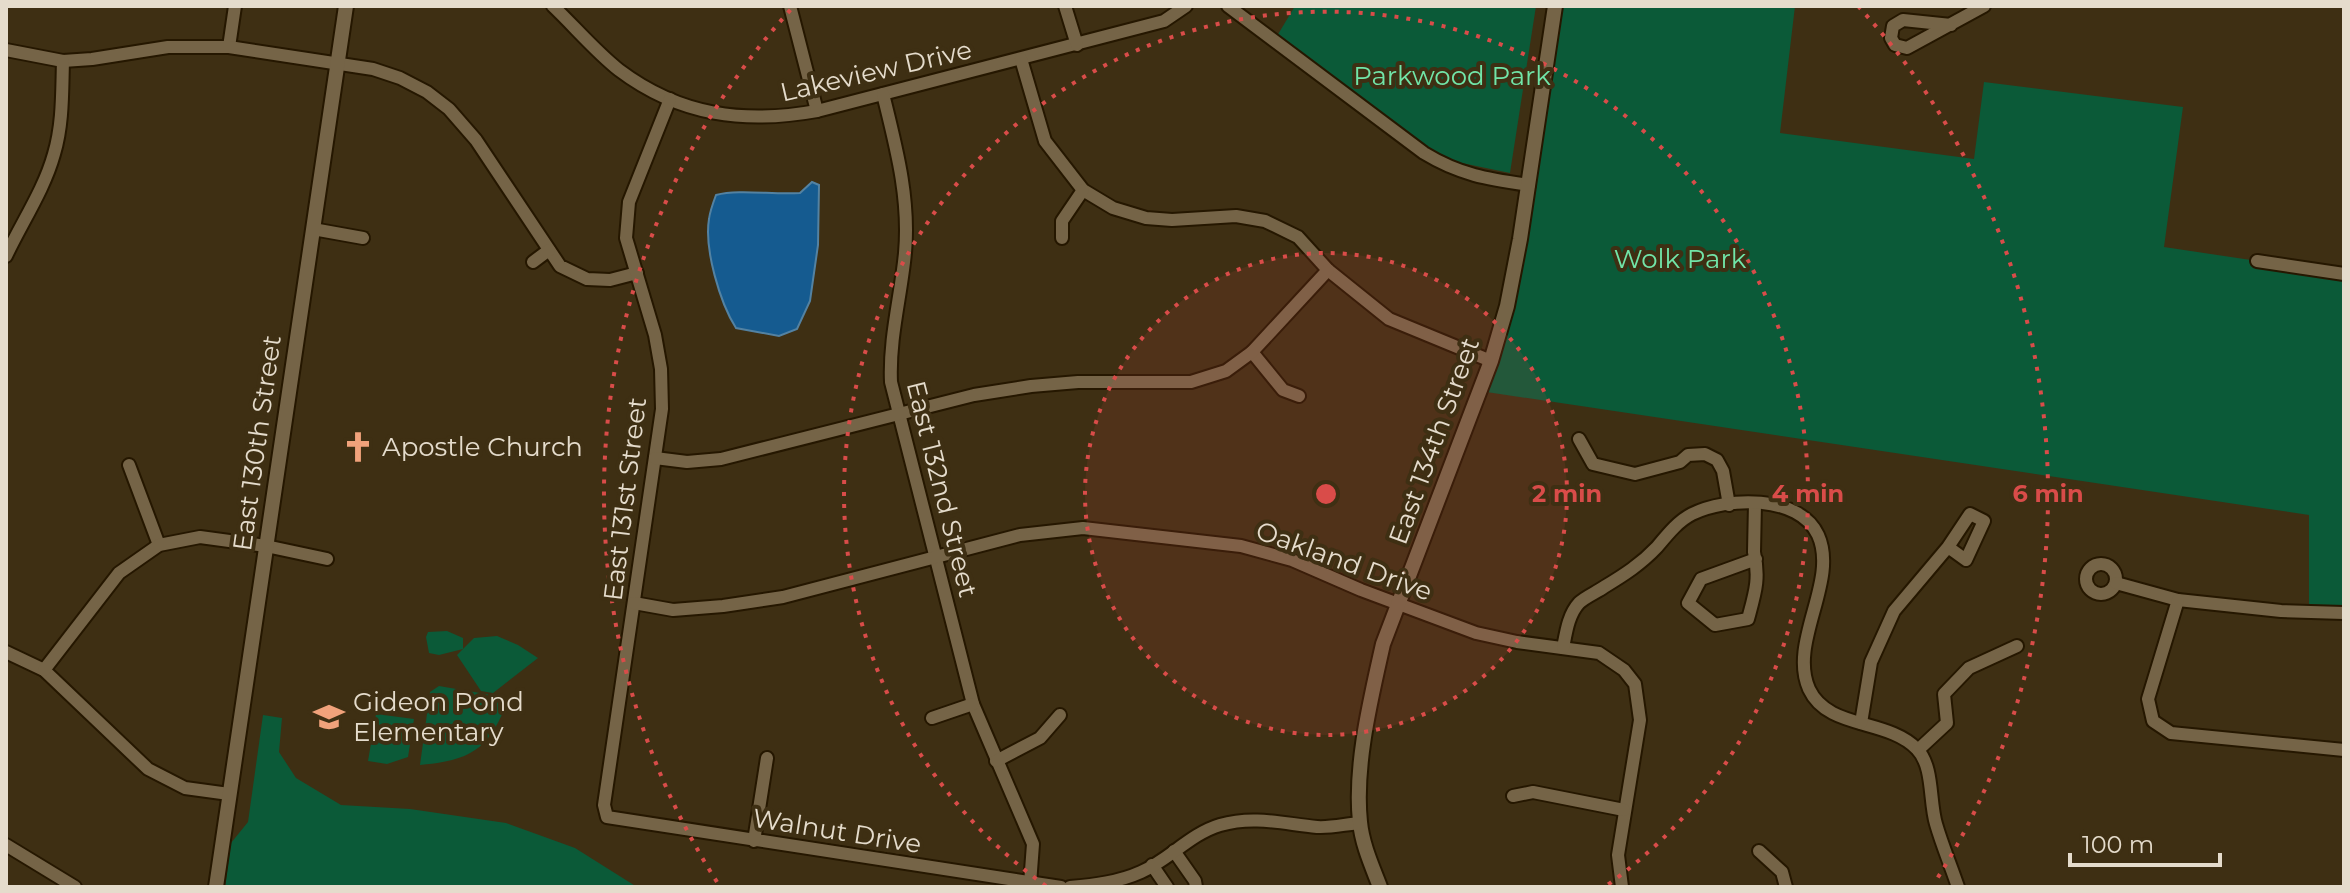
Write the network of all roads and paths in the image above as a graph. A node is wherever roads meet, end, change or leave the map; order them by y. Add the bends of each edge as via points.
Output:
1 (235, 6) edge
2 (346, 6) edge
3 (553, 6) edge
4 (790, 6) edge
5 (1065, 6) edge
6 (1186, 6) edge
7 (1228, 6) edge
8 (1555, 6) edge
9 (1984, 6) edge
10 (1951, 25) dead end
11 (1077, 45) junction
12 (229, 47) junction
13 (6, 50) edge
14 (1021, 59) junction
15 (63, 61) junction
16 (338, 63) junction
17 (883, 94) junction
18 (670, 99) junction
19 (817, 111) junction
20 (1529, 185) junction
21 (1083, 190) junction
22 (313, 229) junction
23 (363, 238) dead end
24 (1062, 238) dead end
25 (7, 250) edge
26 (549, 250) junction
27 (2257, 261) dead end
28 (533, 262) dead end
29 (1328, 270) junction
30 (637, 273) junction
31 (2344, 274) edge
32 (1252, 352) junction
33 (1491, 361) junction
34 (1299, 396) dead end
35 (898, 414) junction
36 (1579, 439) dead end
37 (655, 458) junction
38 (129, 465) dead end
39 (1755, 503) junction
40 (1729, 505) junction
41 (159, 545) junction
42 (266, 546) junction
43 (1948, 547) dead end
44 (935, 557) junction
45 (327, 559) dead end
46 (1756, 559) junction
47 (2116, 583) dead end
48 (2178, 600) junction
49 (634, 603) junction
50 (1399, 603) junction
51 (2344, 613) edge
52 (2017, 646) dead end
53 (1563, 648) junction
54 (6, 652) edge
55 (44, 670) junction
56 (973, 704) junction
57 (1060, 715) dead end
58 (932, 718) dead end
59 (1861, 723) junction
60 (1918, 750) junction
61 (2344, 750) edge
62 (767, 758) dead end
63 (996, 761) junction
64 (229, 794) junction
65 (1513, 796) dead end
66 (1624, 810) junction
67 (607, 817) joint
68 (1360, 823) junction
69 (754, 841) junction
70 (6, 845) edge
71 (1174, 851) junction
72 (1759, 851) dead end
73 (1152, 865) junction
74 (1030, 884) junction
75 (75, 887) edge
76 (216, 887) edge
77 (1061, 887) edge
78 (1070, 887) edge
79 (1167, 887) edge
80 (1196, 887) edge
81 (1380, 887) edge
82 (1622, 887) edge
83 (1786, 887) edge
84 (1958, 887) edge

1 - 12 street
2 - 16 street, East 130th Street
3 - 18 street, Lakeview Drive via 620,70
4 - 19 street
5 - 11 street
6 - 11 street, Lakeview Drive via 1164,21
7 - 20 street via 1445,166 1474,177
8 - 20 street, East 134th Street
9 - 10 street
11 - 14 street, Lakeview Drive
12 - 15 street via 168,47
12 - 16 street
13 - 15 street
14 - 17 street, Lakeview Drive
14 - 21 street via 1045,141
15 - 25 street via 54,154
16 - 22 street, East 130th Street
16 - 26 street via 400,78 449,109 476,140
17 - 19 street, Lakeview Drive
17 - 35 street, East 132nd Street via 906,207 890,353
18 - 19 street, Lakeview Drive via 705,112 743,117
18 - 30 street, East 131st Street via 629,202 626,238
20 - 33 street, East 134th Street via 1507,306
21 - 24 street via 1062,221
21 - 29 street via 1113,208 1146,218 1236,216 1265,221 1298,237
22 - 23 street
22 - 42 street, East 130th Street
26 - 28 street
26 - 30 street via 560,266 587,279
27 - 31 street
29 - 32 street
29 - 33 street via 1389,319
30 - 37 street, East 131st Street via 661,369
32 - 34 street via 1283,390
32 - 35 street via 1226,371 1191,382 1031,386
33 - 50 street, East 134th Street
35 - 37 street via 721,459
35 - 44 street, East 132nd Street
36 - 40 street via 1593,464 1635,474 1705,454 1723,471
37 - 49 street, East 131st Street
38 - 41 street
39 - 40 street
39 - 46 street
39 - 59 street via 1799,513 1817,533 1825,558 1804,659 1808,687 1831,713
40 - 53 street via 1690,515 1640,565 1579,603 1568,621
41 - 42 street via 200,537
41 - 55 street via 119,573
42 - 45 street
42 - 64 street, East 130th Street
43 - 59 street via 1894,611 1871,662
44 - 49 street, Oakland Drive via 783,597 673,610
44 - 50 street, Oakland Drive via 1020,535 1083,528 1151,534 1241,546 1292,560
44 - 56 street, East 132nd Street
46 - 46 street via 1759,575 1748,619 1715,625 1688,603 1701,579
47 - 48 street
48 - 51 street
48 - 61 street via 2148,699 2153,721 2171,733
49 - 67 street, East 131st Street via 604,805
50 - 53 street, Oakland Drive via 1497,639
50 - 68 street, East 134th Street via 1375,681 1360,775
52 - 60 street via 1969,668 1944,694 1947,723
53 - 66 street, Oakland Drive via 1599,653 1635,684 1640,720
54 - 55 street
55 - 64 street via 148,769 185,788
56 - 58 street
56 - 63 street, East 132nd Street
57 - 63 street via 1040,738
59 - 60 street via 1898,735
60 - 84 street
62 - 69 street
63 - 74 street, East 132nd Street via 1033,844
64 - 76 street, East 130th Street
65 - 66 street via 1533,792
66 - 82 street, Oakland Drive via 1618,855
67 - 69 street, Walnut Drive
68 - 71 street via 1321,827 1244,820 1218,826
68 - 81 street, East 134th Street
69 - 74 street, Walnut Drive
70 - 75 street
71 - 73 street
71 - 80 street
72 - 83 street via 1782,872
73 - 78 street via 1100,884
73 - 79 street
74 - 77 street, Walnut Drive

